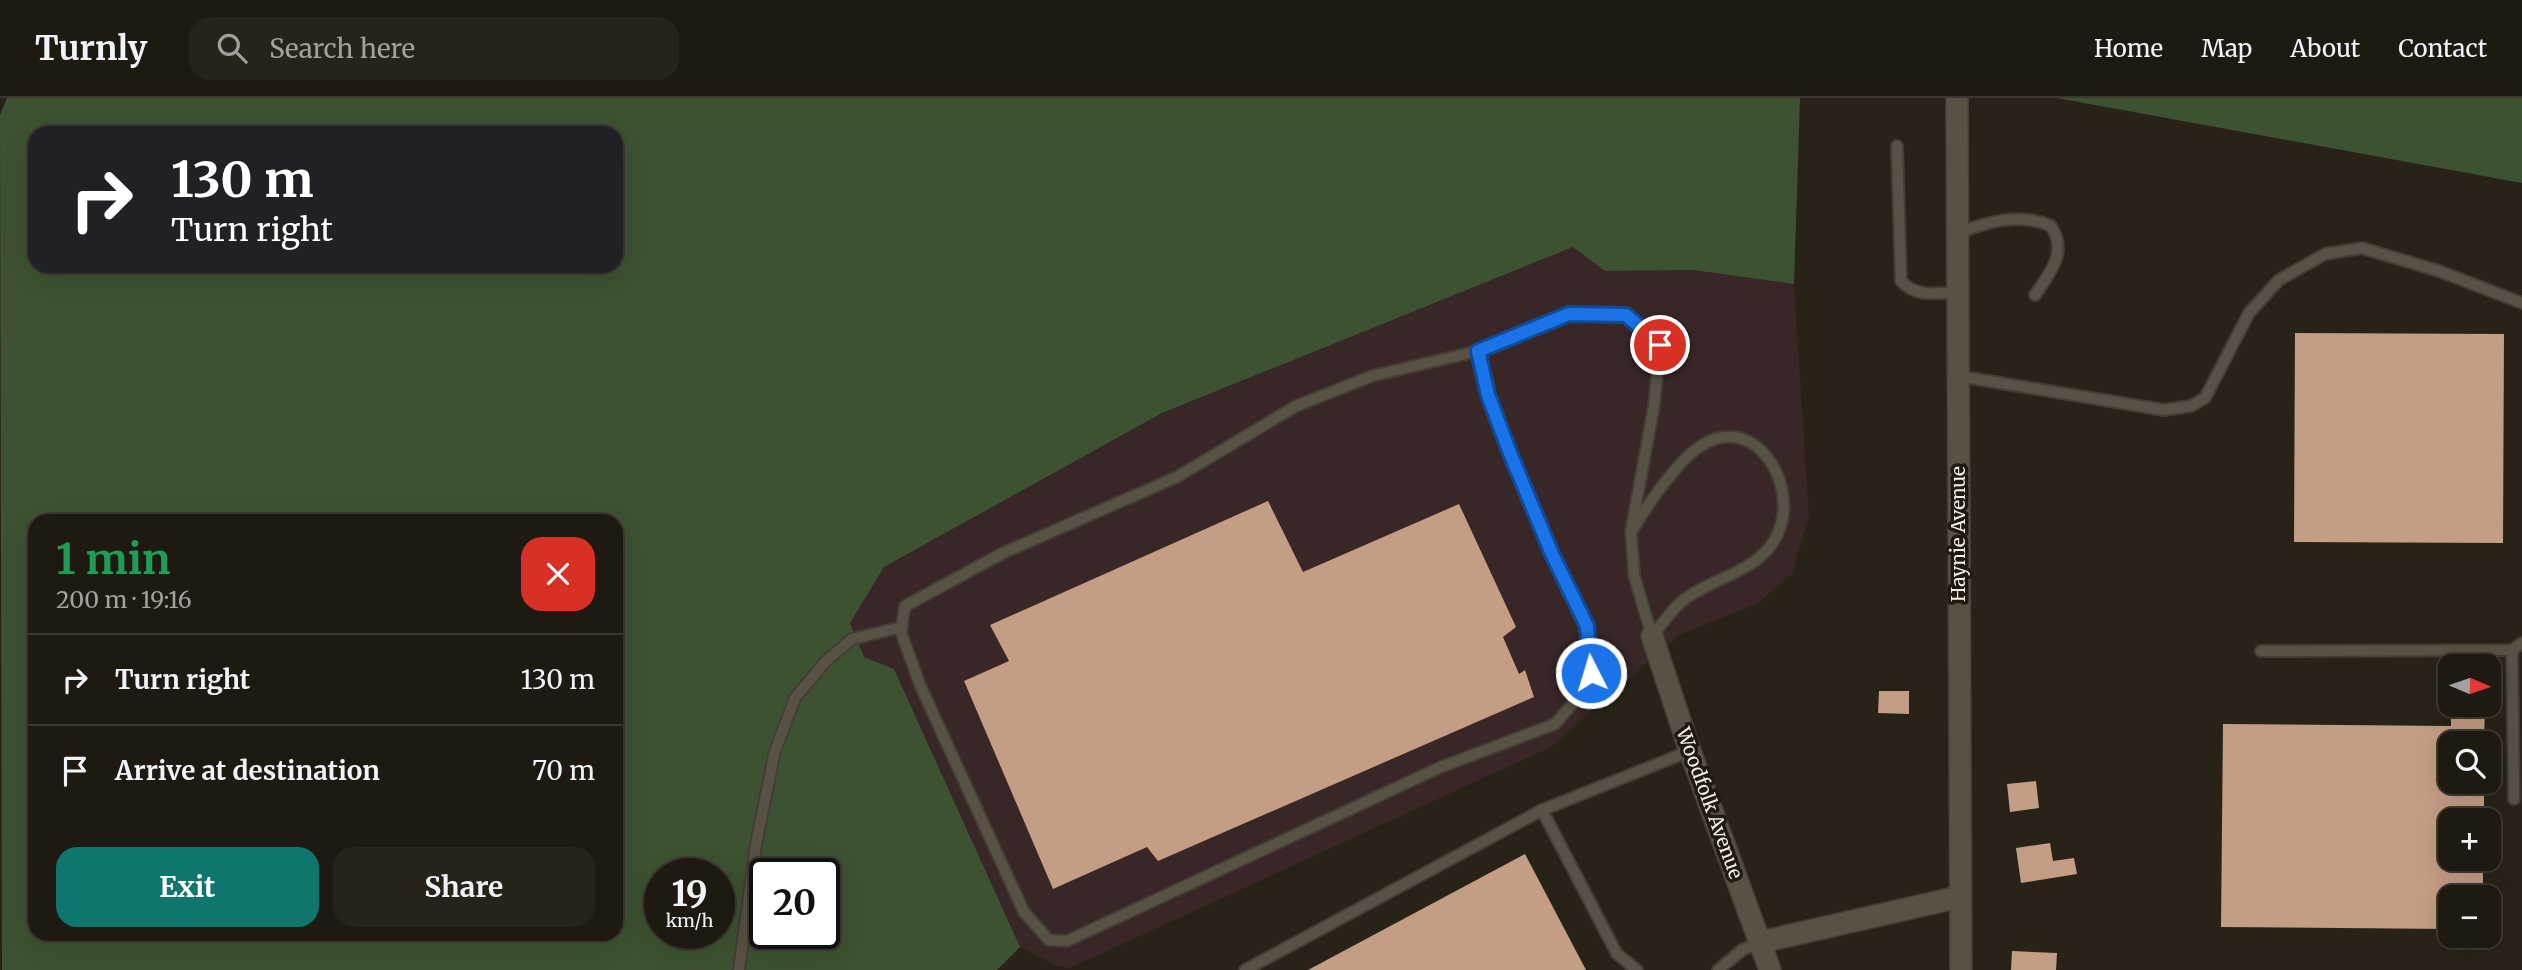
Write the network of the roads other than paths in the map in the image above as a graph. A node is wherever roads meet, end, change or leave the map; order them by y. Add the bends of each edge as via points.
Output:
1 (1957, 98) edge
2 (1897, 146) dead end
3 (1958, 233) junction
4 (1958, 292) junction
5 (2035, 295) dead end
6 (2522, 303) edge
7 (1478, 351) junction
8 (1958, 376) junction
9 (1632, 531) junction
10 (902, 627) junction
11 (1652, 636) junction
12 (2522, 643) edge
13 (2512, 650) junction
14 (2261, 651) dead end
15 (1690, 751) junction
16 (2514, 799) dead end
17 (1542, 810) junction
18 (1959, 897) junction
19 (1761, 942) junction
20 (739, 970) edge
21 (1245, 970) edge
22 (1637, 970) edge
23 (1718, 970) edge
24 (1770, 970) edge
25 (1961, 970) edge

1 - 3 street, Haynie Avenue
2 - 4 lane via 1901,281 1921,293
3 - 4 street, Haynie Avenue
3 - 5 lane via 2006,219 2038,220 2051,226 2059,255
4 - 8 street, Haynie Avenue
6 - 8 lane via 2362,248 2325,254 2279,279 2249,313 2205,398 2191,406 2164,410
7 - 9 lane via 1569,314 1626,315 1660,345
7 - 10 lane via 1372,376 1296,406 1177,477 942,584 905,606
7 - 10 lane via 1488,395 1510,453 1587,626 1591,673 1555,724 1441,767 1067,941 1049,940 1024,912 920,685
8 - 18 street, Haynie Avenue
9 - 11 lane via 1634,575
9 - 11 lane via 1652,498 1704,443 1735,438 1755,445 1776,466 1785,497 1780,528 1770,545 1746,568 1680,603
10 - 20 lane via 852,639 795,698 772,764
11 - 15 street, Woodfolk Avenue
12 - 13 lane
13 - 14 lane
13 - 16 lane
15 - 17 lane
15 - 19 street, Woodfolk Avenue
17 - 21 lane
17 - 22 lane via 1617,954
18 - 19 street
18 - 25 street, Haynie Avenue
19 - 23 lane via 1742,950
19 - 24 street, Woodfolk Avenue

